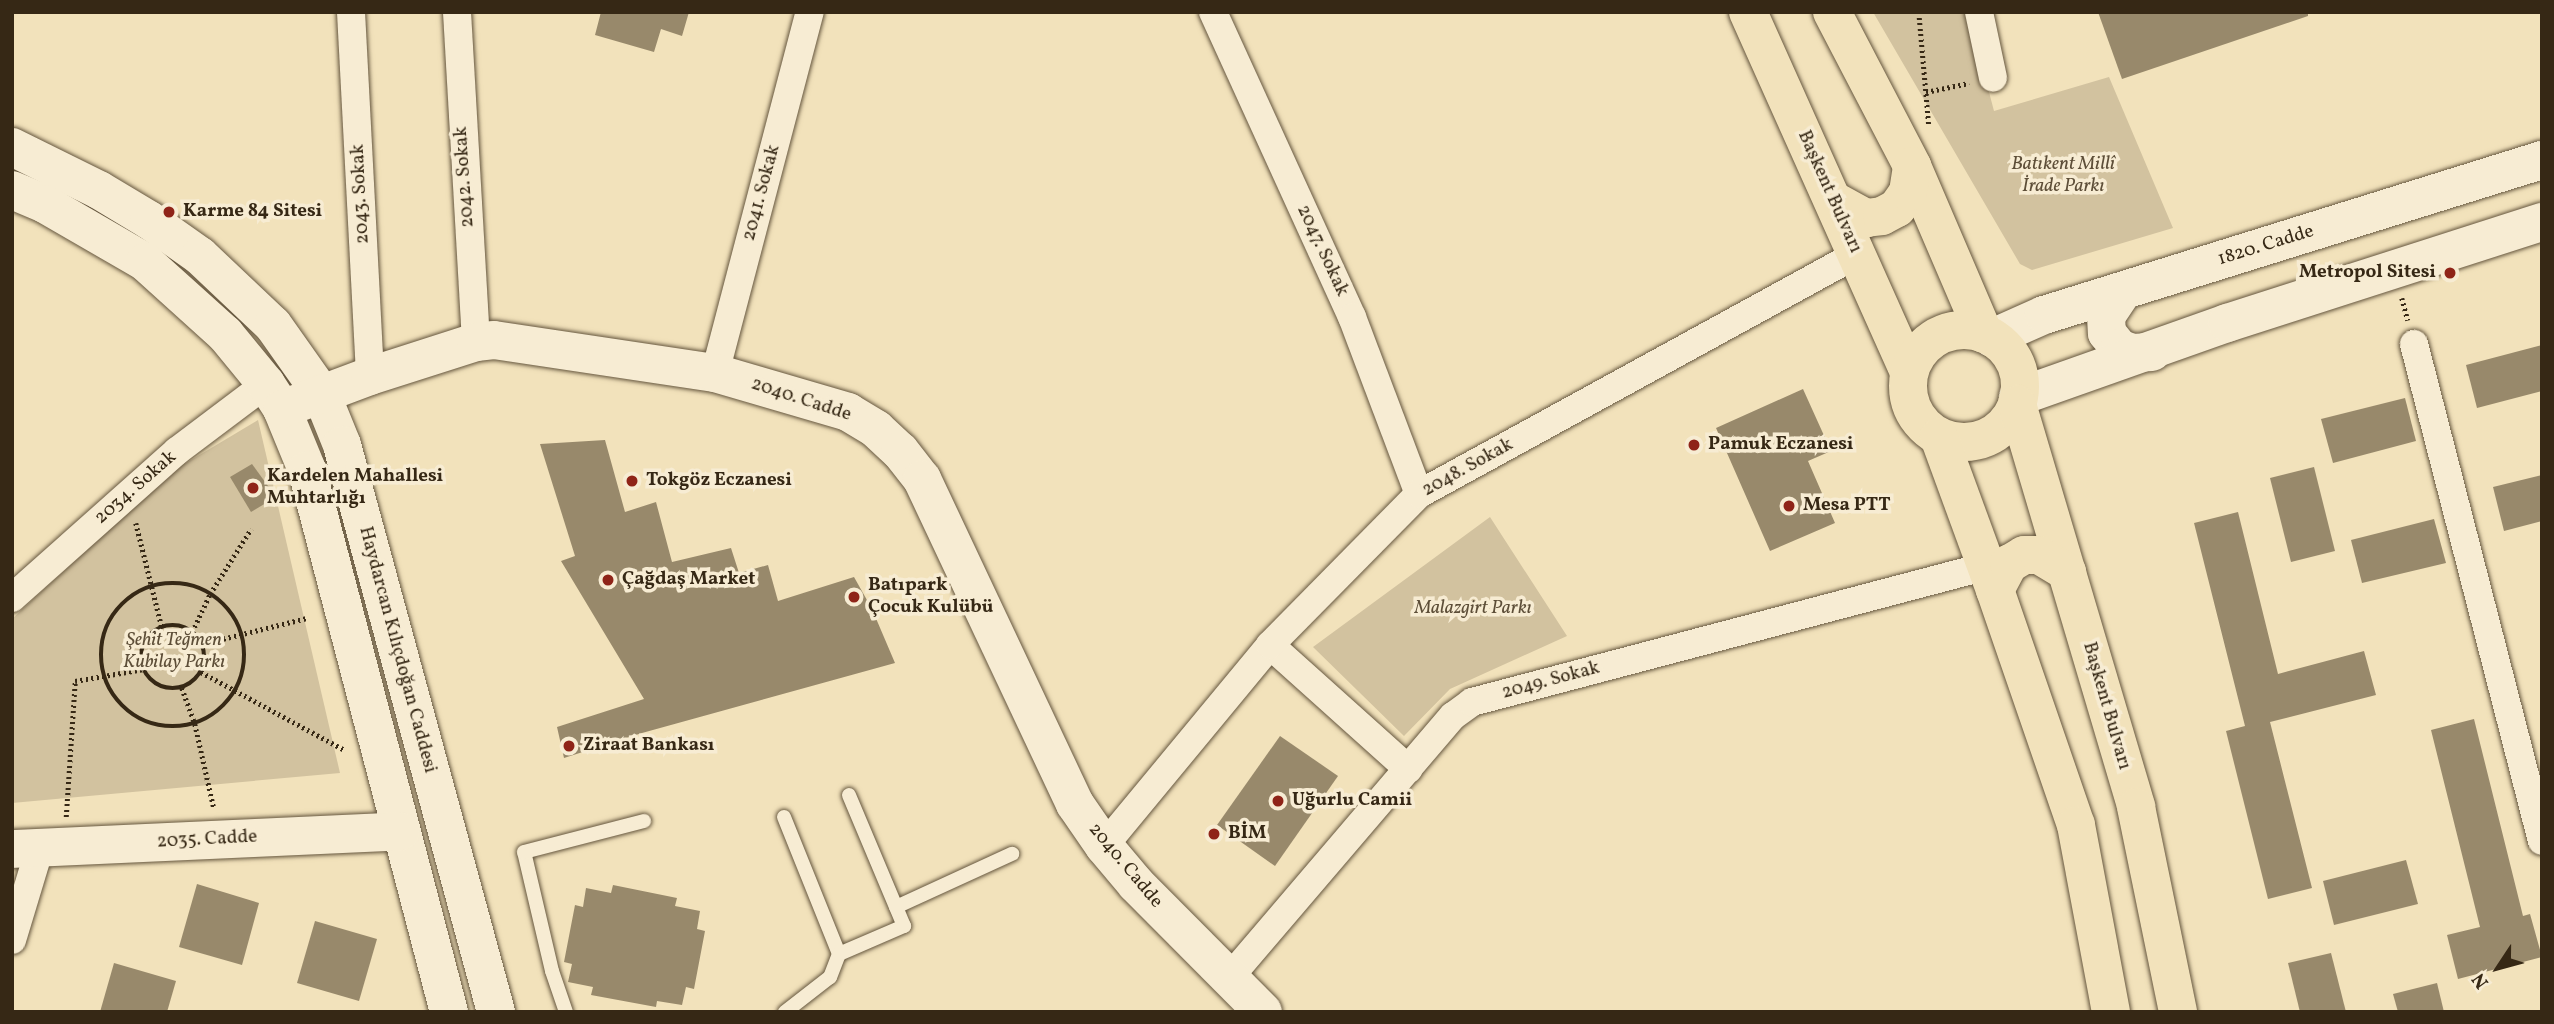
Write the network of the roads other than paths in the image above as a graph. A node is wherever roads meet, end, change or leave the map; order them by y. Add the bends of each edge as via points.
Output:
1 (351, 12) edge
2 (457, 12) edge
3 (810, 12) edge
4 (1213, 12) edge
5 (1748, 12) edge
6 (1832, 12) edge
7 (1979, 12) edge
8 (1993, 78) road end
9 (12, 147) edge
10 (2542, 160) edge
11 (1912, 166) junction
12 (12, 190) edge
13 (1833, 200) junction
14 (2542, 222) edge
15 (1857, 254) junction
16 (2123, 291) junction
17 (1988, 336) junction
18 (476, 342) junction
19 (2414, 344) road end
20 (2152, 352) junction
21 (1909, 372) junction
22 (715, 373) junction
23 (370, 376) junction
24 (321, 393) junction
25 (274, 397) junction
26 (2018, 401) junction
27 (1939, 437) junction
28 (1419, 494) junction
29 (2067, 572) junction
30 (1991, 578) junction
31 (12, 598) edge
32 (1270, 645) junction
33 (1408, 769) junction
34 (849, 795) dead end
35 (784, 817) dead end
36 (644, 821) dead end
37 (401, 831) junction
38 (2542, 841) edge
39 (1104, 846) junction
40 (38, 847) edge
41 (1012, 854) dead end
42 (896, 906) junction
43 (12, 940) edge
44 (839, 954) junction
45 (1229, 978) junction
46 (449, 1012) edge
47 (496, 1012) edge
48 (566, 1012) edge
49 (785, 1012) edge
50 (1263, 1012) edge
51 (2110, 1012) edge
52 (2178, 1012) edge

1 - 23 street, 2043. Sokak
2 - 18 street, 2042. Sokak
3 - 22 street, 2041. Sokak
4 - 28 street, 2047. Sokak via 1352,317
5 - 13 main road, Başkent Bulvarı
6 - 11 main road
7 - 8 street
9 - 24 main road, Haydarcan Kılıçdoğan Caddesi via 99,190 200,256 273,325
10 - 16 main road, 1820. Cadde
11 - 13 main road via 1908,192 1897,208 1882,216 1866,218
11 - 17 main road
12 - 25 main road via 46,204 145,262 225,334
13 - 15 main road, Başkent Bulvarı
14 - 20 main road via 2227,323
15 - 21 main road, Başkent Bulvarı
15 - 28 street, 2048. Sokak
16 - 17 main road, 1820. Cadde
16 - 20 main road via 2106,316 2107,333 2119,348
17 - 21 main road via 1959,330 1942,334 1927,343
17 - 26 main road via 2007,350 2016,366
18 - 22 main road, 2040. Cadde via 513,342
18 - 23 main road, 2040. Cadde
19 - 38 street
20 - 26 main road
21 - 27 main road via 1912,410 1923,426
22 - 39 main road, 2040. Cadde via 848,412 900,451 940,513 1075,804
23 - 24 main road, 2040. Cadde
24 - 25 main road, 2040. Cadde
24 - 47 main road, Haydarcan Kılıçdoğan Caddesi via 342,445
25 - 31 street, 2034. Sokak via 177,451
25 - 37 main road via 307,470
26 - 27 main road via 2009,421 1985,438 1957,442
26 - 29 main road, Başkent Bulvarı
27 - 30 main road
28 - 32 street, 2048. Sokak
29 - 30 main road via 2039,555 2024,555
29 - 52 main road, Başkent Bulvarı via 2136,807
30 - 33 street, 2049. Sokak via 1472,702 1453,716
30 - 51 main road via 2076,825
32 - 33 street
32 - 39 street, 2048. Sokak
33 - 45 street, 2049. Sokak
34 - 42 lane
35 - 44 lane
36 - 48 lane via 524,852
37 - 40 main road, 2035. Cadde
37 - 46 main road
39 - 45 main road, 2040. Cadde
40 - 43 street
41 - 42 lane
42 - 44 lane via 904,926
44 - 49 lane via 830,977
45 - 50 main road, 2040. Cadde

